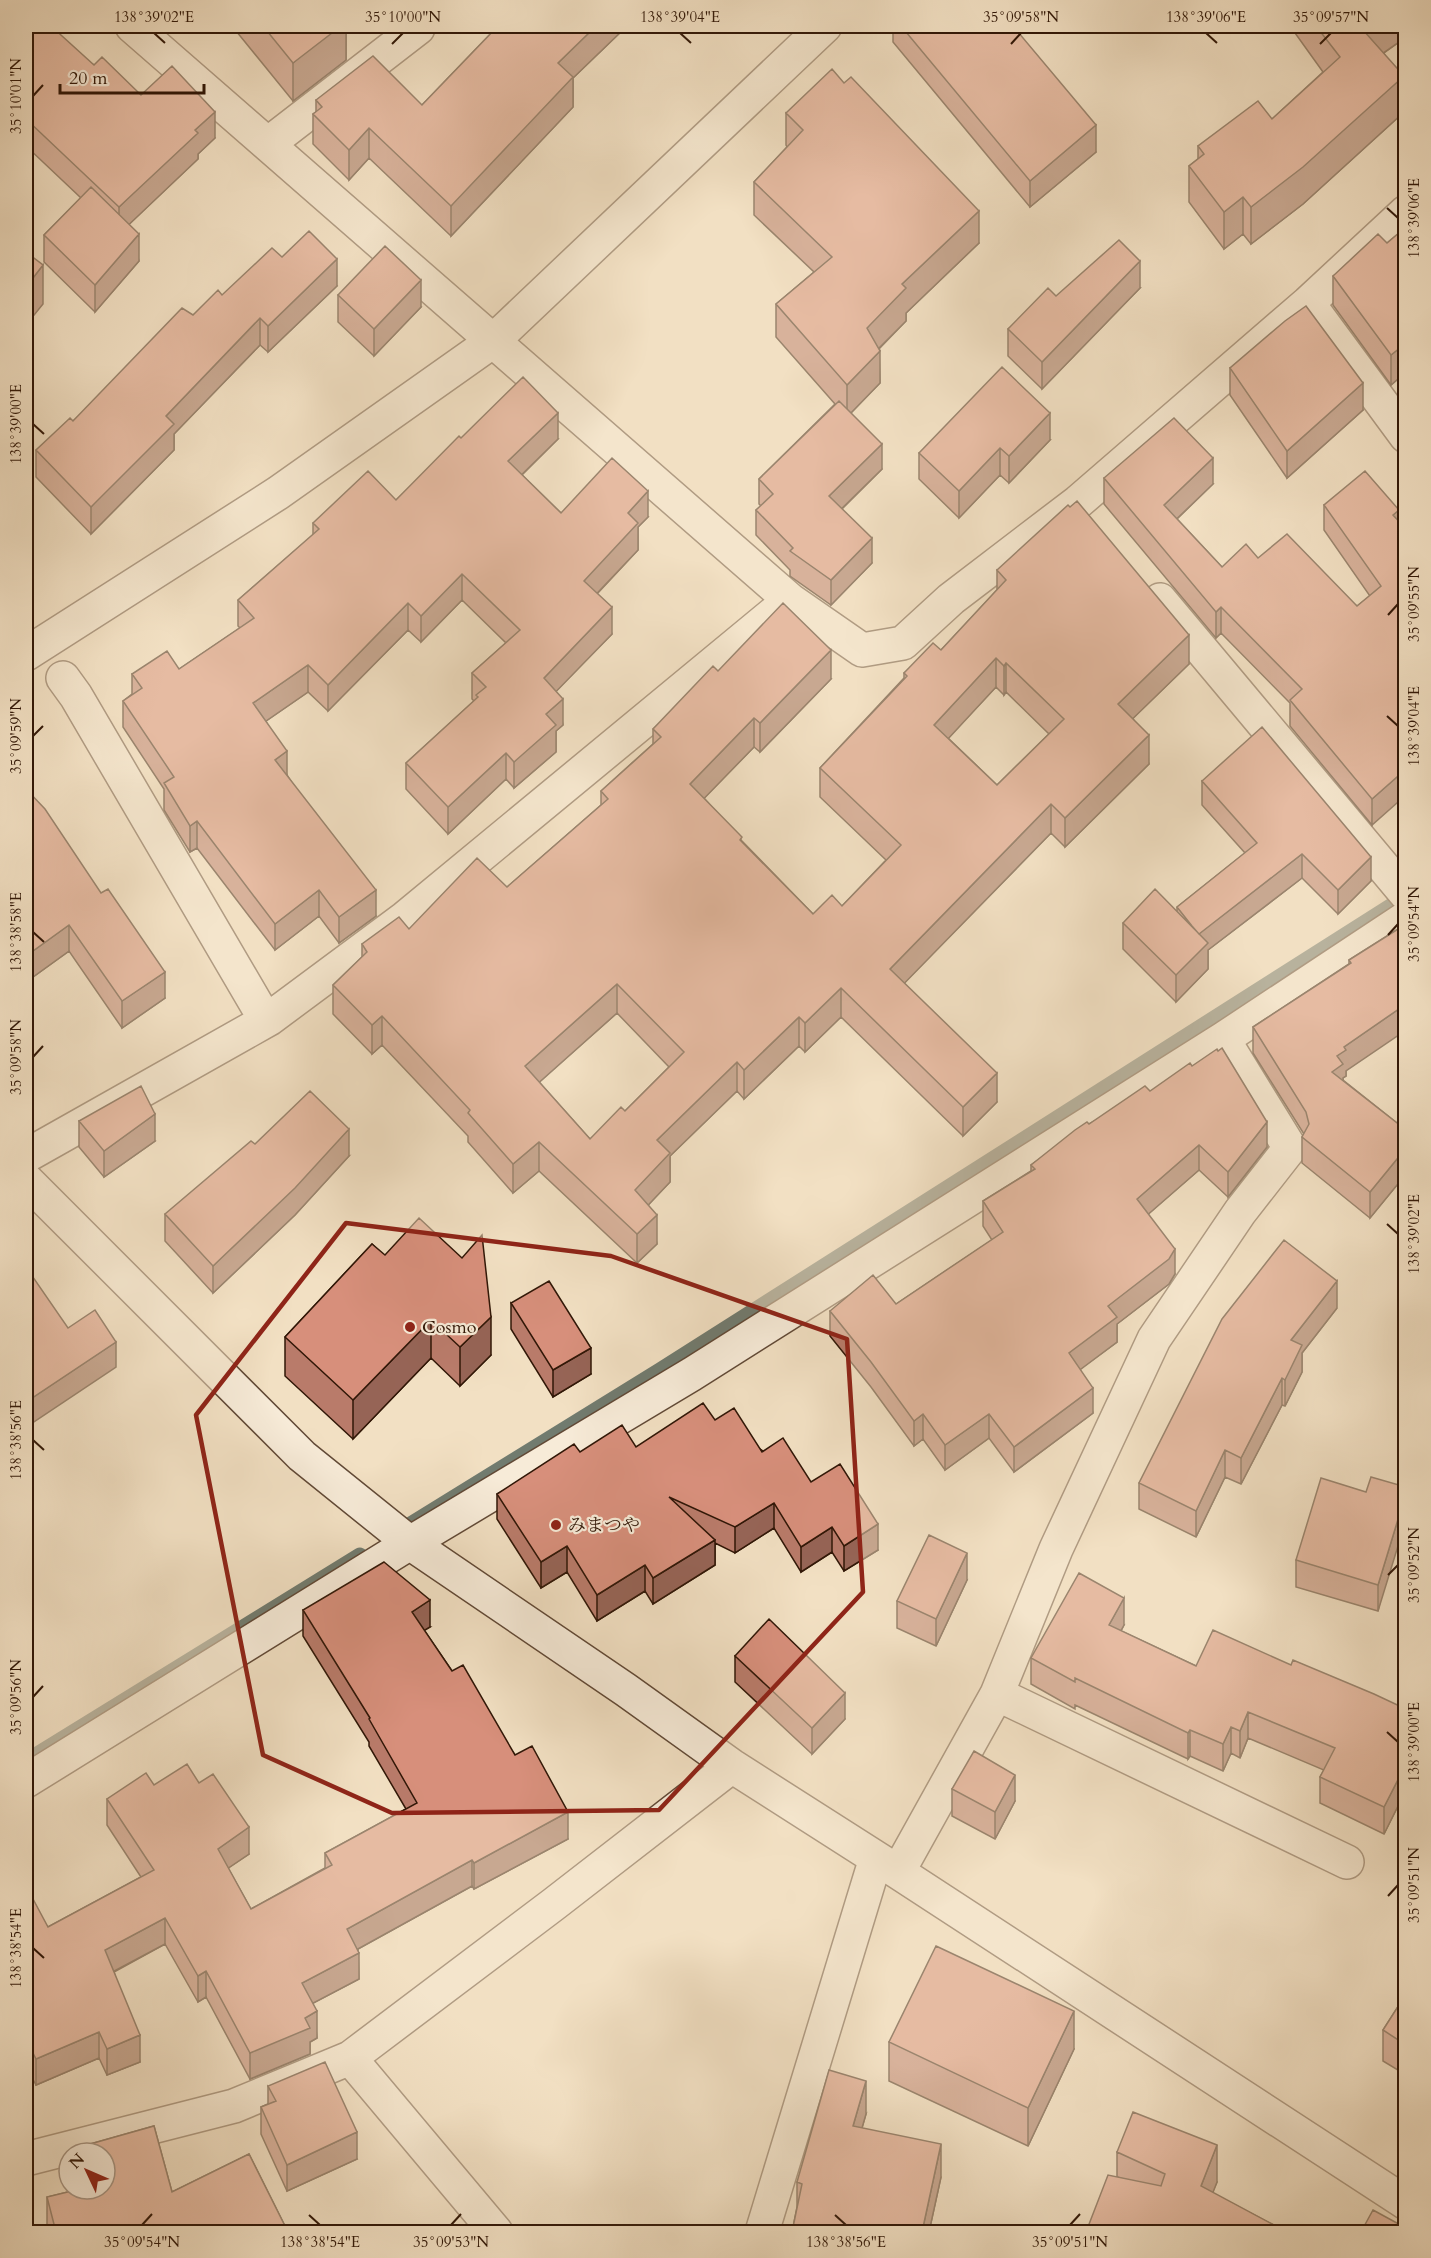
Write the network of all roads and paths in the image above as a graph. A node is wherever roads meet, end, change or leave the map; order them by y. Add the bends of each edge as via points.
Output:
1 (132, 26) edge
2 (825, 26) edge
3 (418, 28) dead end
4 (268, 144) junction
5 (1406, 212) edge
6 (1308, 303) junction
7 (493, 340) junction
8 (1406, 436) edge
9 (1078, 502) junction
10 (1100, 529) edge
11 (1139, 575) edge
12 (790, 600) junction
13 (30, 642) edge
14 (63, 678) dead end
15 (1406, 894) edge
16 (1406, 918) edge
17 (258, 1007) dead end
18 (1223, 1039) junction
19 (26, 1156) edge
20 (26, 1180) edge
21 (410, 1543) junction
22 (997, 1694) junction
23 (732, 1766) junction
24 (26, 1781) edge
25 (1347, 1862) dead end
26 (887, 1865) junction
27 (350, 2058) junction
28 (26, 2158) edge
29 (1406, 2203) edge
30 (496, 2232) edge
31 (762, 2232) edge

1 - 4 street
2 - 7 street
3 - 4 street
4 - 7 street
5 - 6 street
6 - 8 street
6 - 9 street
7 - 12 street
7 - 13 street via 278,493
9 - 10 street
9 - 12 street via 951,599 903,643 862,650
11 - 15 street
12 - 19 street via 405,918 278,1012
14 - 17 street
16 - 18 street
18 - 21 street via 692,1374
18 - 22 street via 1290,1148 1240,1212 1154,1339 1056,1548
20 - 21 street via 302,1456
21 - 23 street
21 - 24 street
22 - 25 street
22 - 26 street
23 - 26 street
23 - 27 street
26 - 29 street
26 - 31 street
27 - 28 street via 234,2106
27 - 30 street

